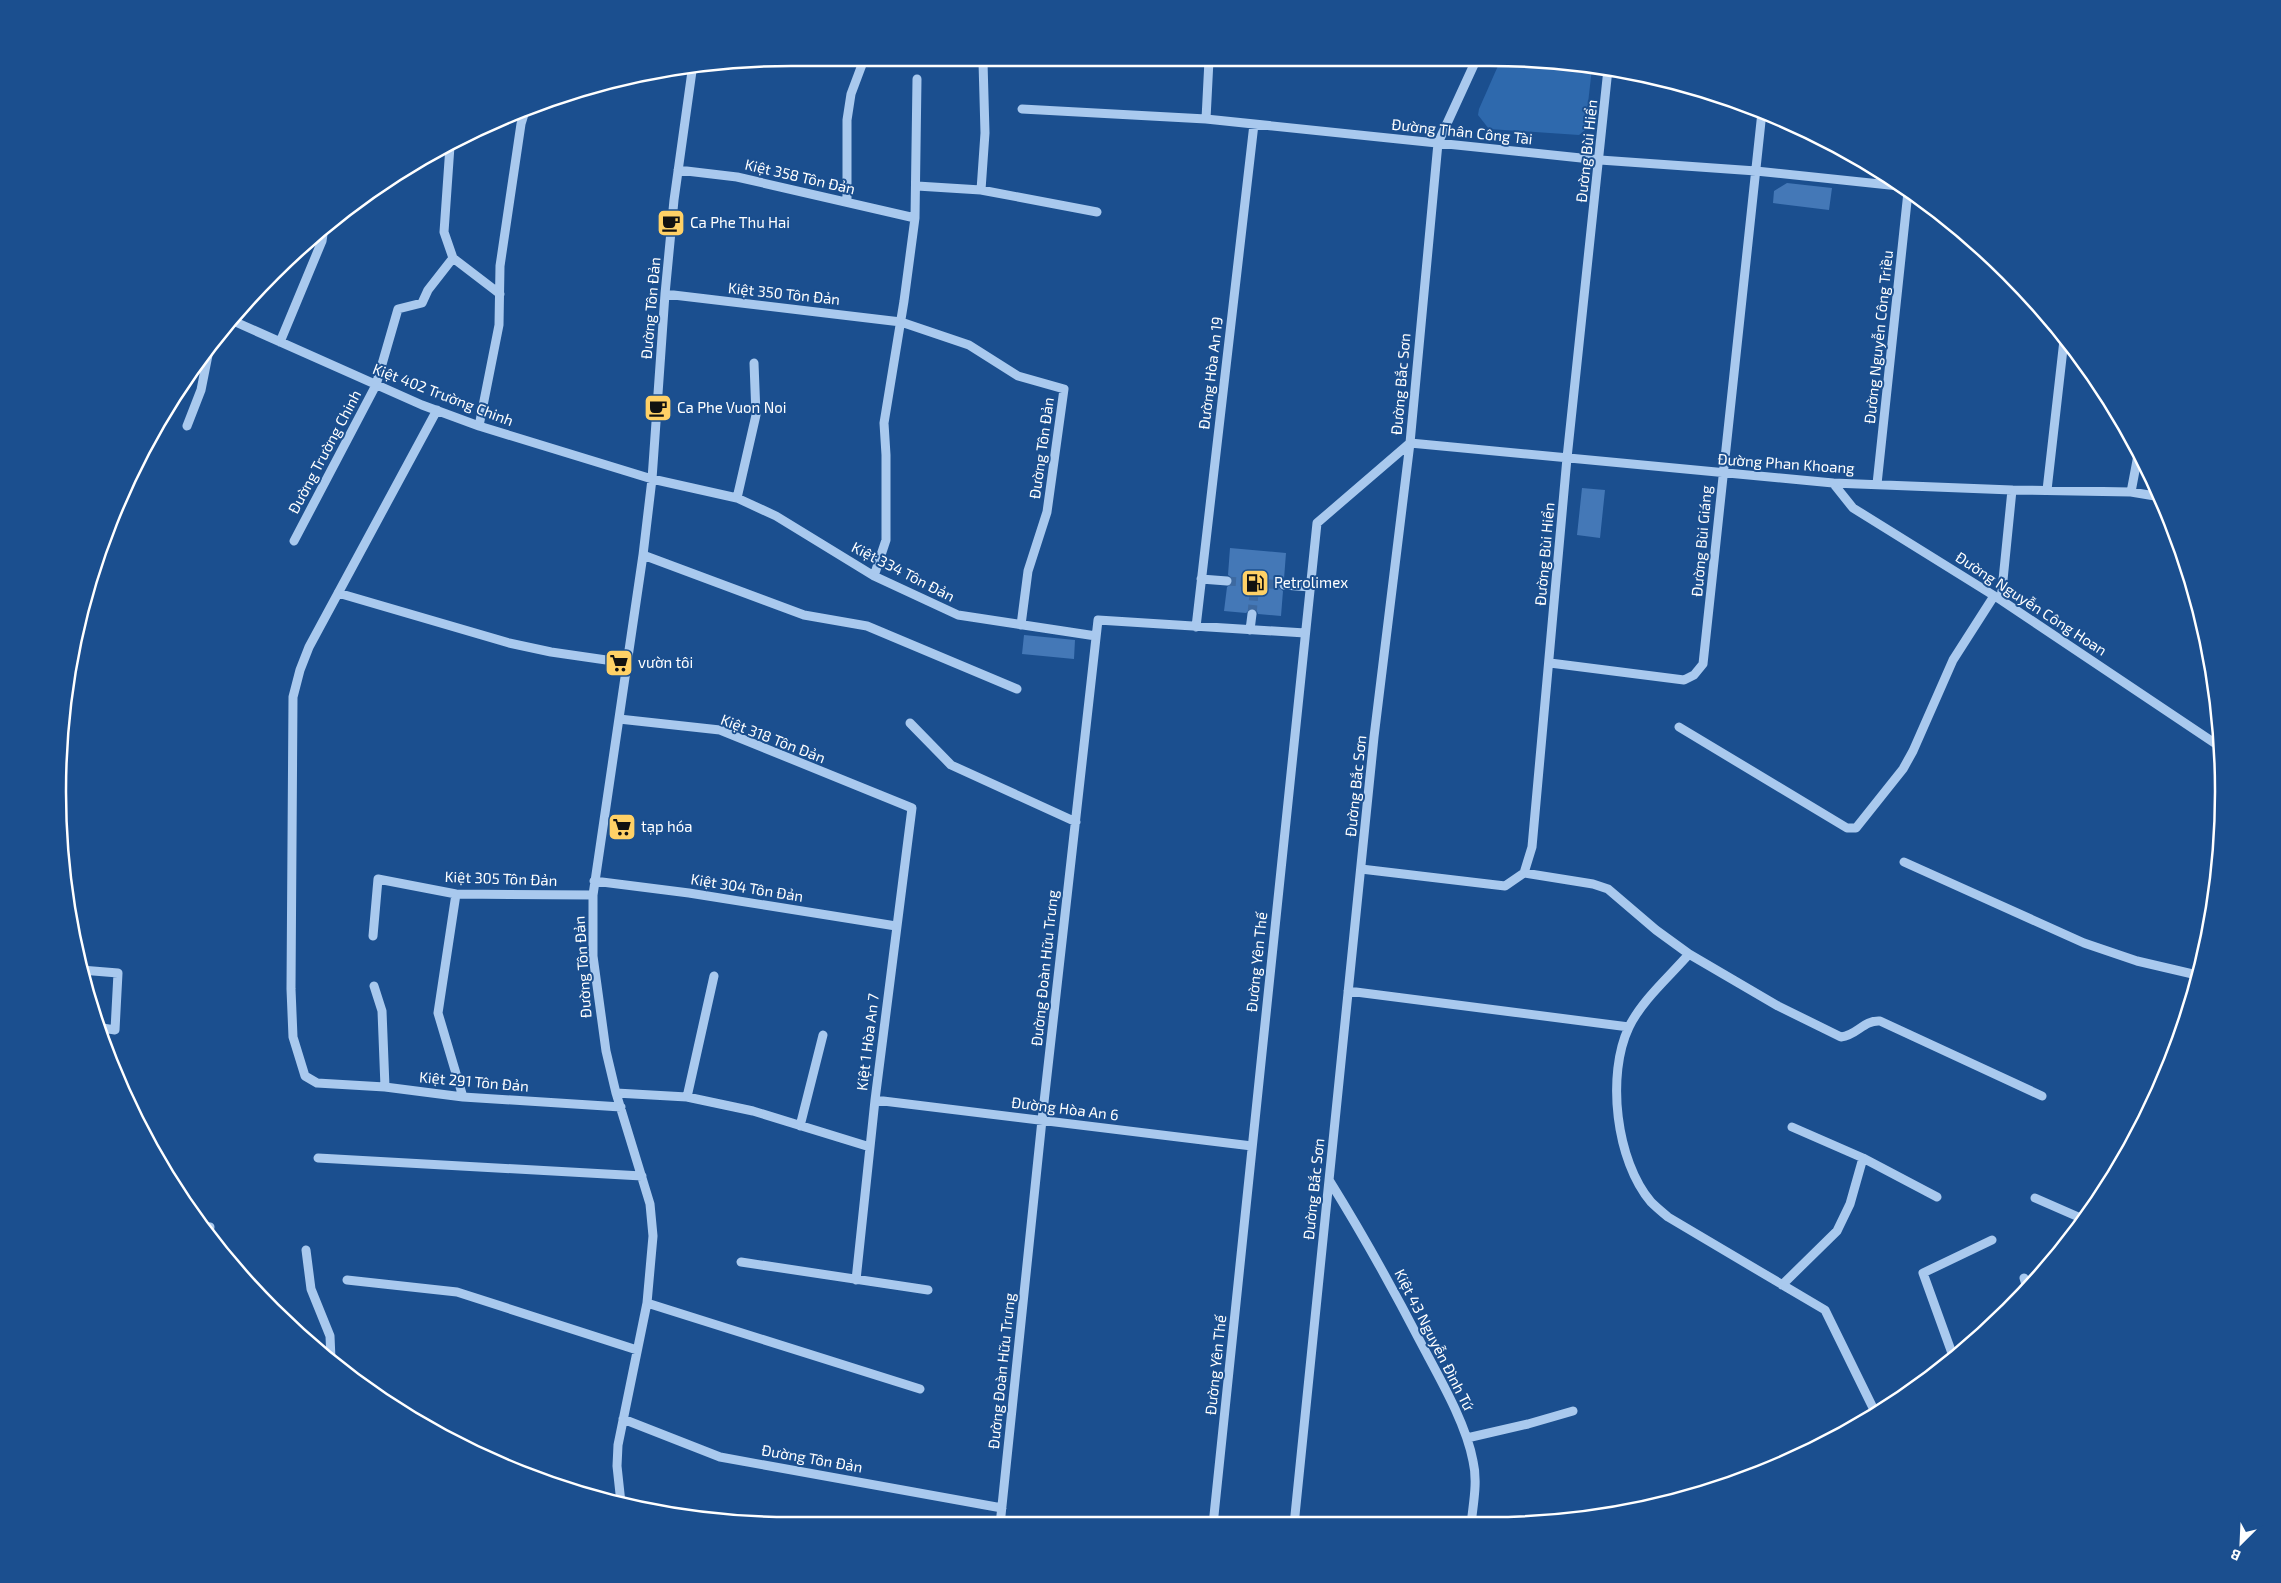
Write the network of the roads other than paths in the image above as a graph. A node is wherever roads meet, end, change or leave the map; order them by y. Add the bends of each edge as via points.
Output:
1 (862, 66) edge
2 (983, 66) edge
3 (1208, 66) edge
4 (1474, 66) edge
5 (692, 73) edge
6 (1607, 76) edge
7 (917, 79) dead end
8 (1022, 109) dead end
9 (523, 118) edge
10 (1206, 119) junction
11 (1761, 119) edge
12 (1254, 124) junction
13 (1438, 143) junction
14 (450, 152) edge
15 (1600, 160) junction
16 (678, 170) junction
17 (1756, 171) junction
18 (1887, 185) edge
19 (917, 186) junction
20 (981, 190) junction
21 (1907, 199) edge
22 (847, 202) junction
23 (1096, 212) dead end
24 (914, 218) junction
25 (322, 238) edge
26 (453, 258) junction
27 (500, 294) junction
28 (665, 294) junction
29 (901, 322) junction
30 (238, 323) edge
31 (280, 342) junction
32 (2063, 348) edge
33 (206, 364) edge
34 (754, 364) dead end
35 (376, 385) junction
36 (436, 410) junction
37 (187, 426) dead end
38 (479, 426) junction
39 (1410, 443) junction
40 (1566, 458) junction
41 (2136, 464) edge
42 (1722, 474) junction
43 (652, 479) junction
44 (1833, 483) junction
45 (1876, 484) junction
46 (2012, 490) junction
47 (2047, 490) junction
48 (2131, 492) junction
49 (2151, 496) edge
50 (737, 498) junction
51 (294, 540) dead end
52 (643, 555) junction
53 (874, 576) junction
54 (1201, 580) junction
55 (1227, 581) tunnel mouth
56 (1284, 586) tunnel mouth
57 (1310, 587) junction
58 (338, 593) junction
59 (1998, 598) junction
60 (1252, 614) tunnel mouth
61 (1021, 625) junction
62 (1196, 627) junction
63 (1250, 630) junction
64 (1305, 633) junction
65 (1096, 636) junction
66 (1550, 663) junction
67 (627, 664) junction
68 (1017, 689) dead end
69 (619, 719) junction
70 (910, 723) dead end
71 (1679, 727) dead end
72 (2213, 742) edge
73 (912, 808) joint
74 (1076, 822) junction
75 (1904, 862) dead end
76 (1361, 869) junction
77 (1524, 874) junction
78 (594, 881) junction
79 (456, 894) junction
80 (593, 895) junction
81 (896, 926) junction
82 (373, 936) dead end
83 (1689, 954) junction
84 (89, 971) edge
85 (2191, 974) edge
86 (714, 976) dead end
87 (374, 986) dead end
88 (1348, 991) junction
89 (1629, 1027) junction
90 (106, 1029) edge
91 (823, 1035) dead end
92 (385, 1087) junction
93 (616, 1093) junction
94 (687, 1096) junction
95 (2042, 1096) dead end
96 (464, 1097) junction
97 (874, 1100) junction
98 (621, 1107) junction
99 (1042, 1120) junction
100 (800, 1126) junction
101 (1792, 1127) dead end
102 (1252, 1146) junction
103 (870, 1147) junction
104 (318, 1158) dead end
105 (1863, 1158) junction
106 (642, 1176) junction
107 (1329, 1180) junction
108 (1937, 1197) dead end
109 (2035, 1198) dead end
110 (2076, 1217) edge
111 (1992, 1240) dead end
112 (306, 1250) dead end
113 (741, 1262) dead end
114 (347, 1280) dead end
115 (856, 1280) junction
116 (1782, 1284) junction
117 (928, 1290) dead end
118 (647, 1303) junction
119 (637, 1350) junction
120 (331, 1351) edge
121 (1951, 1351) edge
122 (920, 1389) dead end
123 (1873, 1407) edge
124 (1573, 1411) dead end
125 (623, 1419) junction
126 (1467, 1438) junction
127 (620, 1496) edge
128 (1002, 1508) junction
129 (1001, 1517) edge
130 (1215, 1517) edge
131 (1295, 1517) edge
132 (1472, 1517) edge

1 - 22 street via 851,94 847,120
2 - 20 street via 985,133
3 - 10 street
4 - 13 street, Đường Bắc Sơn
5 - 16 street, Đường Tôn Đản
6 - 15 street, Đường Bùi Hiển
7 - 19 street
8 - 10 street, Đường Thân Công Tài
9 - 27 street via 500,266
10 - 12 street, Đường Thân Công Tài
11 - 17 street, Đường Bùi Giáng
12 - 13 street, Đường Thân Công Tài
12 - 54 street, Đường Hòa An 19
13 - 15 street, Đường Thân Công Tài
13 - 39 street, Đường Bắc Sơn
14 - 26 street via 444,232
15 - 17 street, Đường Thân Công Tài
15 - 40 street, Đường Bùi Hiển
16 - 22 street, Kiệt 358 Tôn Đản via 737,177
16 - 28 street, Đường Tôn Đản
17 - 18 street, Đường Thân Công Tài
17 - 42 street, Đường Bùi Giáng
19 - 20 street
19 - 24 street
20 - 23 street
21 - 45 street, Đường Nguyễn Công Triều
22 - 24 street, Kiệt 358 Tôn Đản
24 - 29 street
25 - 31 street
26 - 27 street
26 - 35 street, Đường Trường Chinh via 422,303 398,309
27 - 38 street via 499,325
28 - 29 street, Kiệt 350 Tôn Đản
28 - 43 street, Đường Tôn Đản
29 - 53 street via 884,424 886,540
29 - 61 street, Đường Tôn Đản via 969,345 1018,376 1064,389 1047,512 1028,571
30 - 31 street, Kiệt 402 Trường Chinh
31 - 35 street, Kiệt 402 Trường Chinh
32 - 47 street
33 - 37 street via 201,390
34 - 50 street via 756,415
35 - 36 street, Kiệt 402 Trường Chinh
35 - 51 street, Đường Trường Chinh
36 - 38 street, Kiệt 402 Trường Chinh
36 - 58 street
38 - 43 street, Kiệt 402 Trường Chinh
39 - 40 street, Đường Phan Khoang
39 - 57 street, Đường Yên Thế via 1317,523
39 - 76 street, Đường Bắc Sơn
40 - 42 street, Đường Phan Khoang
40 - 66 street, Đường Bùi Hiển
41 - 48 street
42 - 44 street, Đường Phan Khoang
42 - 66 street, Đường Bùi Giáng via 1706,651 1703,664 1694,675 1684,680
43 - 50 street, Kiệt 334 Tôn Đản
43 - 52 street, Đường Tôn Đản
44 - 45 street, Đường Phan Khoang
44 - 59 street, Đường Nguyễn Công Hoan via 1852,508
45 - 46 street, Đường Phan Khoang
46 - 47 street, Đường Phan Khoang
46 - 59 street
47 - 48 street, Đường Phan Khoang
48 - 49 street, Đường Phan Khoang
50 - 53 street, Kiệt 334 Tôn Đản via 776,516
52 - 67 street, Đường Tôn Đản
52 - 68 street via 804,615 868,626
53 - 61 street, Kiệt 334 Tôn Đản via 958,615
54 - 55 street
54 - 62 street, Đường Hòa An 19
56 - 57 street
57 - 64 street, Đường Yên Thế
58 - 67 street via 509,643
58 - 92 street, Kiệt 291 Tôn Đản via 300,670 292,706 293,1037 306,1076 317,1083
59 - 71 street via 1953,660 1903,769 1856,828 1846,828
59 - 72 street, Đường Nguyễn Công Hoan
60 - 63 street
61 - 65 street, Kiệt 334 Tôn Đản
62 - 63 street, Đường Đoàn Hữu Trưng
62 - 65 street, Đường Đoàn Hữu Trưng via 1098,620
63 - 64 street, Đường Đoàn Hữu Trưng
64 - 102 street, Đường Yên Thế
65 - 74 street, Đường Đoàn Hữu Trưng
66 - 77 street, Đường Bùi Hiển via 1532,846
67 - 69 street, Đường Tôn Đản
69 - 73 street, Kiệt 318 Tôn Đản via 720,730
69 - 78 street, Đường Tôn Đản
70 - 74 street via 951,765
73 - 81 street, Kiệt 1 Hòa An 7
74 - 99 street, Đường Đoàn Hữu Trưng
75 - 85 street via 2084,943 2137,961
76 - 77 street via 1505,886
76 - 88 street, Đường Bắc Sơn
77 - 83 street via 1602,886
78 - 80 street, Đường Tôn Đản
78 - 81 street, Kiệt 304 Tôn Đản
79 - 80 street, Kiệt 305 Tôn Đản
79 - 82 street, Kiệt 305 Tôn Đản via 378,879
79 - 96 street via 438,1013
80 - 93 street, Đường Tôn Đản via 593,956 598,1007
81 - 97 street, Kiệt 1 Hòa An 7
83 - 89 street via 1638,1011
83 - 95 street via 1778,1006 1841,1037 1851,1036 1865,1023 1880,1021
84 - 90 street via 118,973 114,1030
86 - 94 street
87 - 92 street via 382,1011
88 - 89 street
88 - 107 street, Đường Bắc Sơn
89 - 116 street via 1621,1052 1616,1100 1626,1150 1640,1187 1651,1202 1668,1216
91 - 100 street
92 - 96 street, Kiệt 291 Tôn Đản
93 - 94 street
93 - 98 street, Đường Tôn Đản
94 - 100 street
96 - 98 street, Kiệt 291 Tôn Đản
97 - 99 street, Đường Hòa An 6
97 - 103 street, Kiệt 1 Hòa An 7
98 - 106 street, Đường Tôn Đản
99 - 102 street, Đường Hòa An 6
99 - 128 street, Đường Đoàn Hữu Trưng
100 - 103 street
101 - 105 street
102 - 130 street, Đường Yên Thế
103 - 115 street, Kiệt 1 Hòa An 7
104 - 106 street
105 - 108 street
105 - 116 street via 1850,1204 1837,1231
106 - 118 street, Đường Tôn Đản via 650,1204 653,1236
107 - 126 street, Kiệt 43 Nguyễn Đình Tứ via 1367,1241 1438,1374
107 - 131 street, Đường Bắc Sơn
109 - 110 street
111 - 121 street via 1923,1273
112 - 120 street via 311,1289 330,1336
113 - 115 street
114 - 119 street via 457,1292
115 - 117 street
116 - 123 street via 1824,1310
118 - 119 street, Đường Tôn Đản
118 - 122 street
119 - 125 street, Đường Tôn Đản
124 - 126 street
125 - 127 street, Đường Tôn Đản via 617,1466
125 - 128 street, Đường Tôn Đản via 720,1457
126 - 132 street, Kiệt 43 Nguyễn Đình Tứ via 1476,1483
128 - 129 street, Đường Đoàn Hữu Trưng

